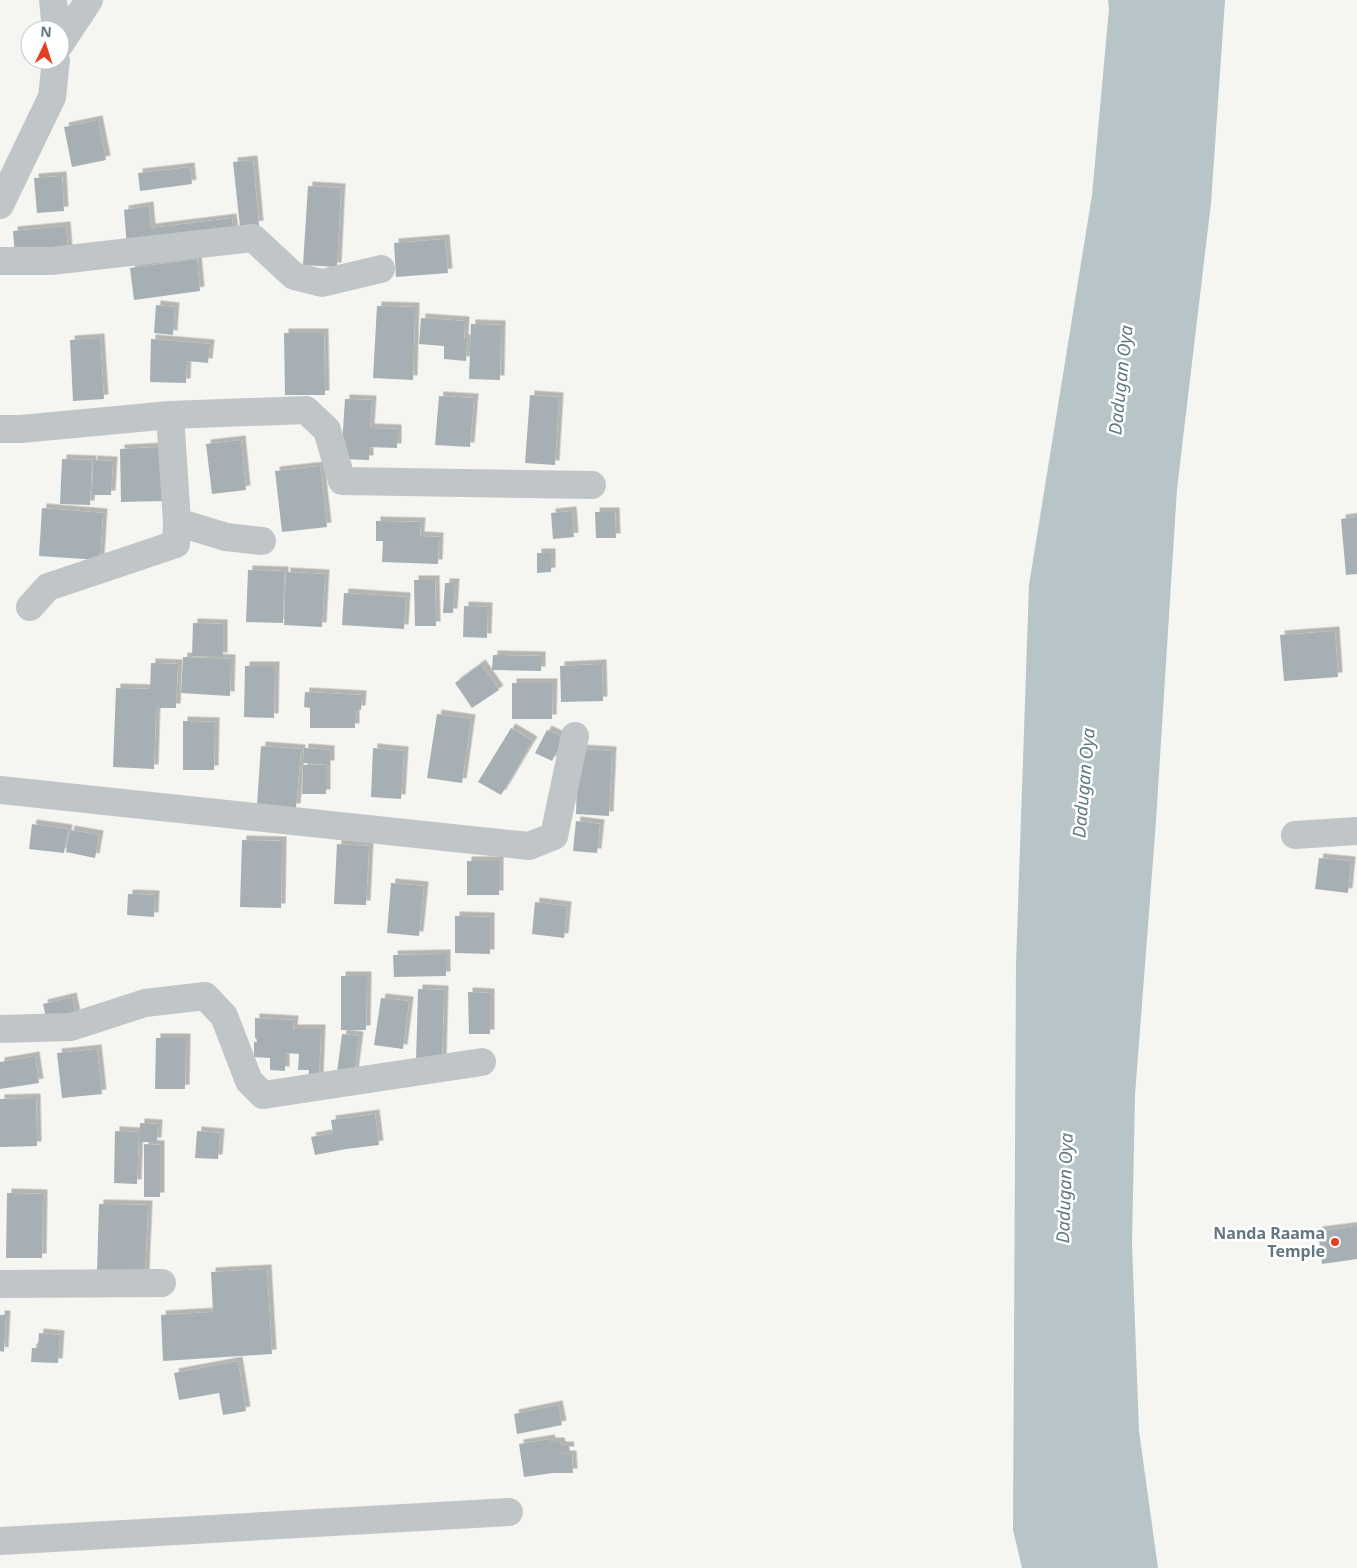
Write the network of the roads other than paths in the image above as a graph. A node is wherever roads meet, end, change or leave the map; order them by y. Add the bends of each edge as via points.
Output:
1 (53, 0) edge
2 (89, 0) edge
3 (55, 20) edge
4 (70, 29) edge
5 (55, 70) edge
6 (0, 206) edge
7 (0, 261) edge
8 (381, 270) dead end
9 (170, 415) junction
10 (0, 429) edge
11 (592, 485) dead end
12 (177, 522) junction
13 (262, 541) dead end
14 (30, 607) dead end
15 (575, 736) dead end
16 (0, 790) edge
17 (1357, 831) edge
18 (1296, 835) dead end
19 (0, 1029) edge
20 (482, 1062) dead end
21 (162, 1282) dead end
22 (0, 1284) edge
23 (509, 1512) dead end
24 (0, 1541) edge

1 - 3 street
2 - 4 street
5 - 6 street via 52,97
7 - 8 street via 51,261 253,238 294,276 322,283
9 - 10 street
9 - 11 street via 306,410 327,430 342,481
9 - 12 street
12 - 13 street via 226,537
12 - 14 street via 176,544 48,587
15 - 16 street via 554,836 529,846
17 - 18 street
19 - 20 street via 71,1027 144,1003 205,996 224,1016 249,1081 263,1095
21 - 22 street
23 - 24 street

